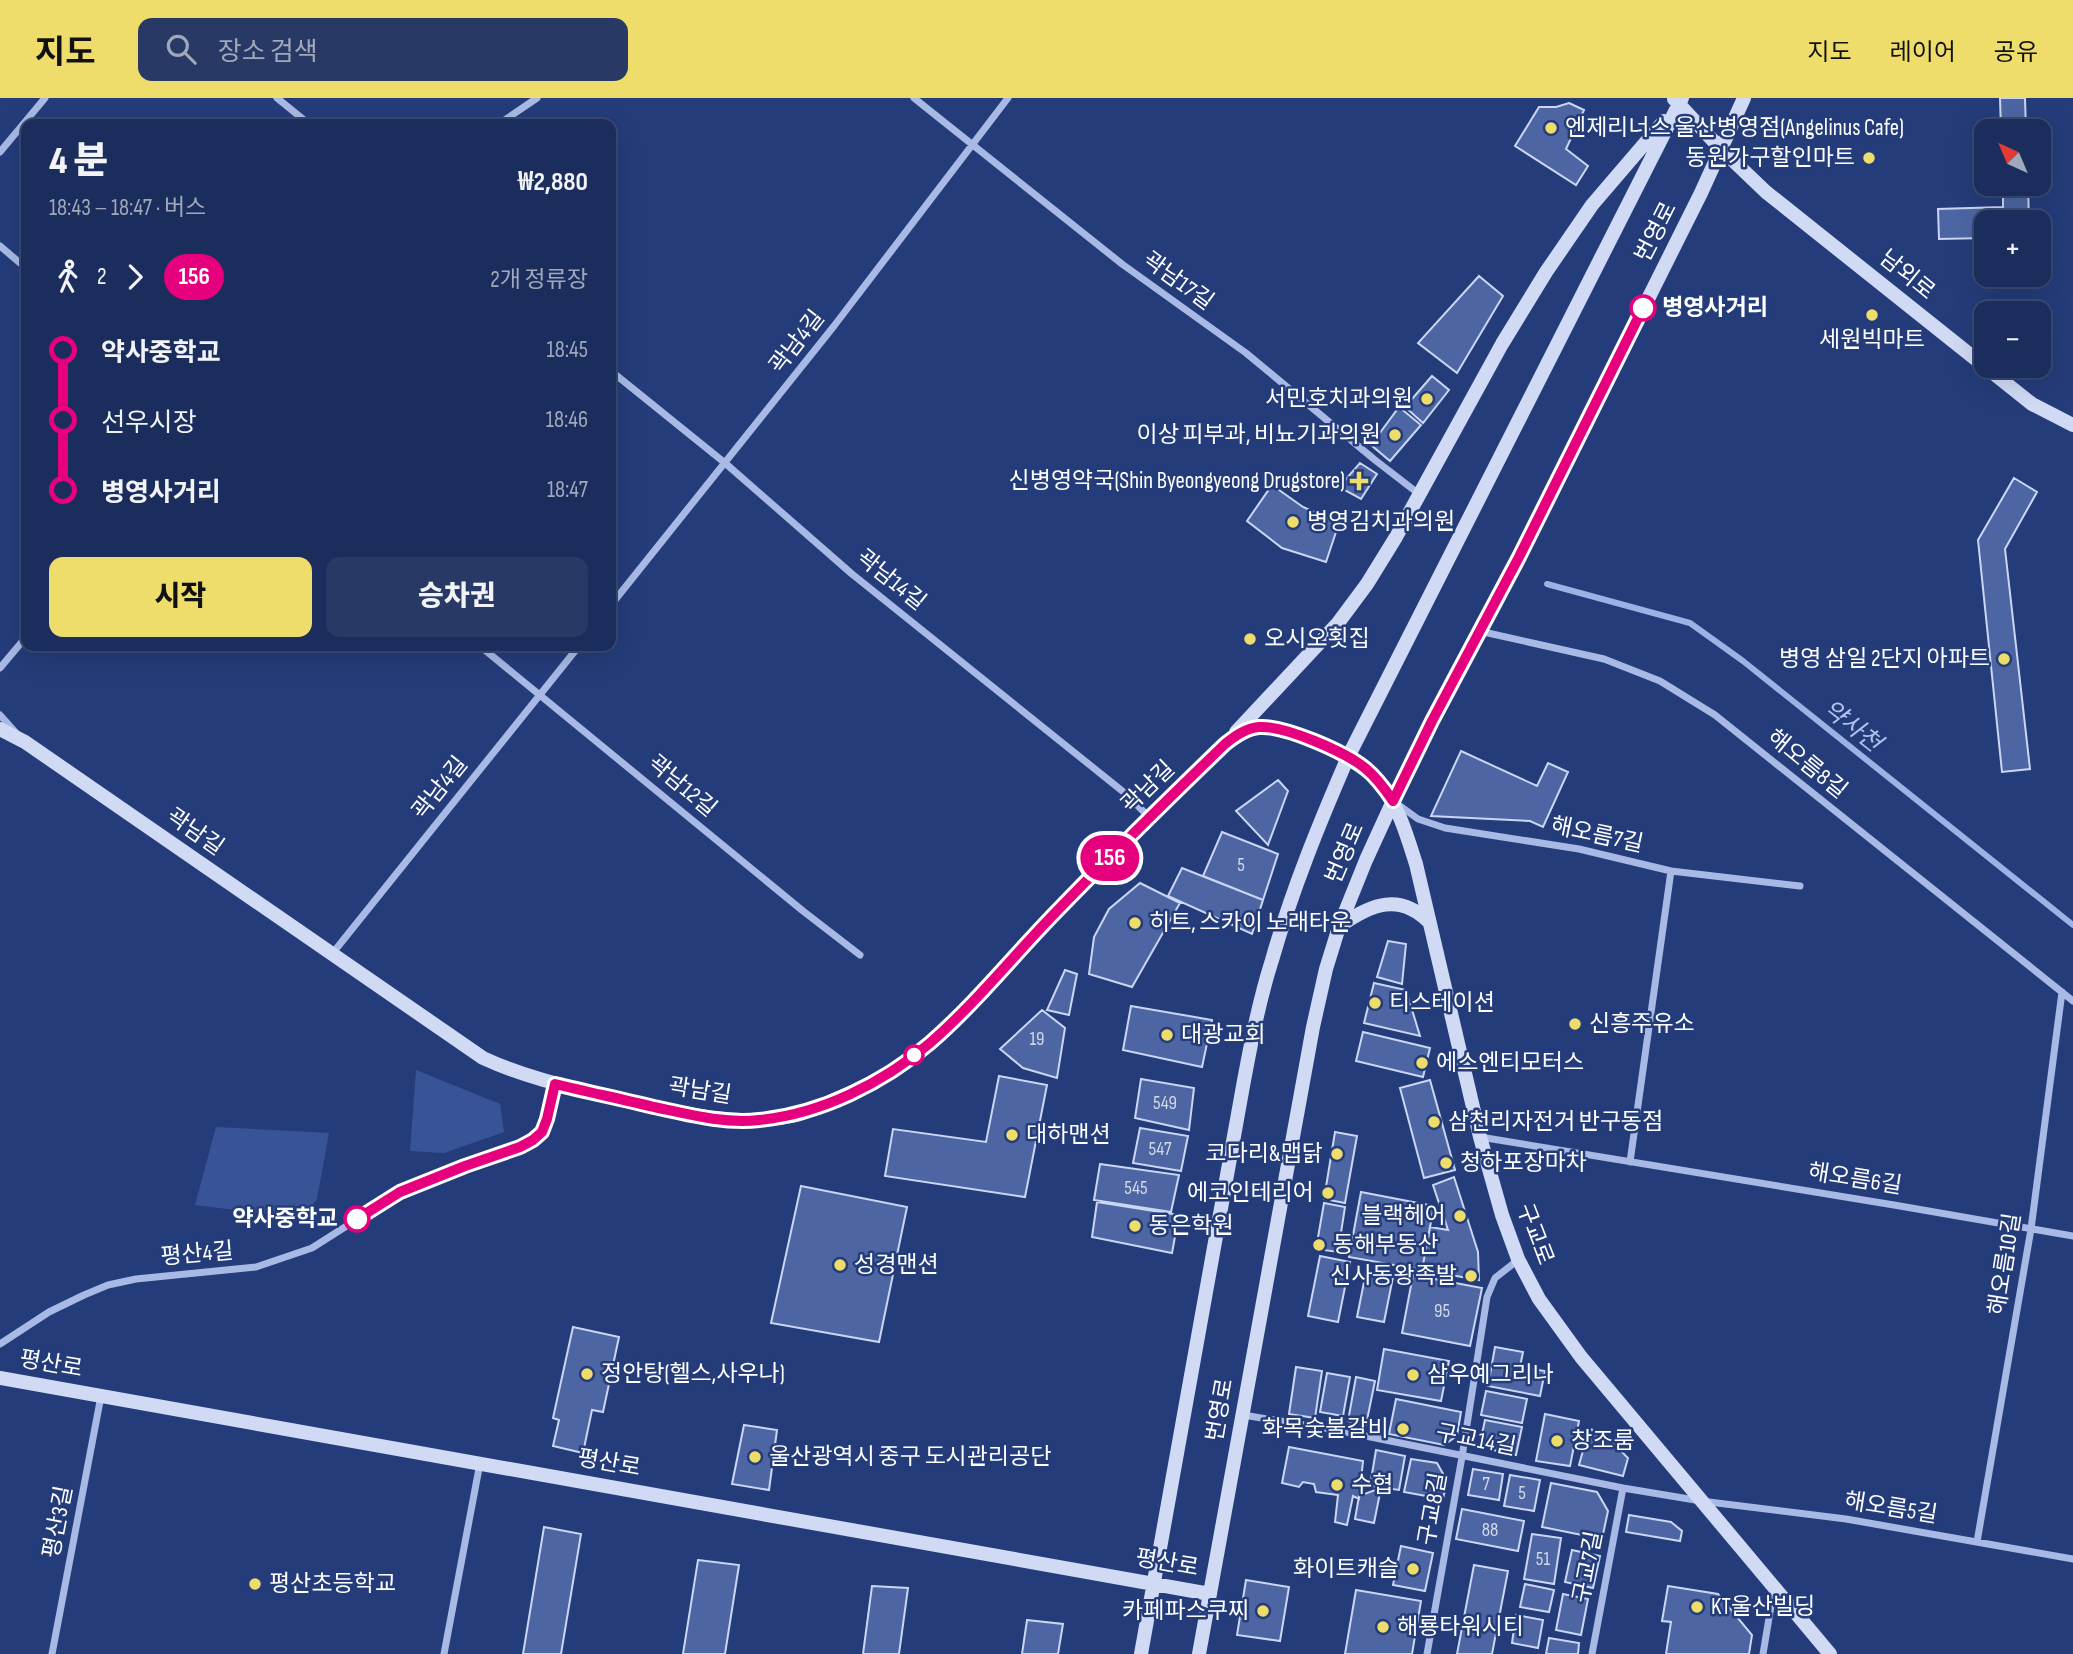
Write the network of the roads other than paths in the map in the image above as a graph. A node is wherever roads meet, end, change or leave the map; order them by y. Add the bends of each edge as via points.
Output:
1 (46, 98) edge
2 (277, 98) edge
3 (537, 98) edge
4 (914, 98) edge
5 (1008, 98) edge
6 (1744, 98) edge
7 (1678, 100) edge
8 (28, 119) edge
9 (303, 119) edge
10 (506, 119) edge
11 (21, 127) edge
12 (973, 144) junction
13 (1721, 149) junction
14 (0, 152) edge
15 (0, 246) edge
16 (21, 264) edge
17 (616, 375) edge
18 (2073, 425) edge
19 (724, 463) junction
20 (1419, 494) junction
21 (616, 600) edge
22 (1479, 631) junction
23 (21, 643) edge
24 (486, 651) edge
25 (575, 651) edge
26 (0, 668) edge
27 (540, 694) junction
28 (0, 715) edge
29 (0, 729) edge
30 (24, 742) junction
31 (1225, 744) junction
32 (1348, 757) junction
33 (1393, 801) junction
34 (1150, 818) junction
35 (1671, 871) junction
36 (1800, 886) dead end
37 (1430, 923) junction
38 (1339, 927) junction
39 (332, 955) junction
40 (860, 955) dead end
41 (2062, 992) junction
42 (2073, 1001) edge
43 (555, 1084) junction
44 (1480, 1137) junction
45 (1630, 1162) junction
46 (2031, 1229) junction
47 (2073, 1236) edge
48 (1518, 1259) junction
49 (0, 1344) edge
50 (0, 1378) edge
51 (101, 1396) junction
52 (1243, 1415) junction
53 (1462, 1457) junction
54 (480, 1463) junction
55 (1623, 1488) junction
56 (1701, 1501) junction
57 (1977, 1542) junction
58 (2073, 1559) edge
59 (1154, 1584) junction
60 (1774, 1588) junction
61 (1210, 1594) junction
62 (52, 1654) edge
63 (444, 1654) edge
64 (1141, 1654) edge
65 (1199, 1654) edge
66 (1427, 1654) edge
67 (1592, 1654) edge
68 (1763, 1654) edge
69 (1830, 1654) edge

1 - 8 street
2 - 9 street
3 - 10 street
4 - 12 street, 곽남17길
5 - 12 street, 곽남4길
6 - 13 main road, 번영로
7 - 13 main road, 남외로
7 - 20 main road via 1592,205 1546,272
7 - 32 main road, 번영로
11 - 14 street
12 - 19 street, 곽남4길
12 - 20 street, 곽남17길 via 1122,264 1246,353
13 - 18 main road, 남외로 via 1766,192 2032,404
13 - 22 main road, 번영로
15 - 16 street
17 - 19 street, 곽남14길
19 - 21 street, 곽남4길
19 - 34 street, 곽남14길 via 852,574 1126,793
20 - 31 main road via 1367,584 1338,623
22 - 33 main road, 번영로
22 - 41 street, 해오름8길 via 1604,659 1660,681 1715,715
23 - 26 street
24 - 27 street, 곽남12길
25 - 27 street, 곽남4길
27 - 39 street, 곽남4길
27 - 40 street, 곽남12길
28 - 30 street
29 - 30 main road, 곽남길
30 - 39 main road, 곽남길
31 - 32 main road, 곽남길 via 1256,727 1272,727
31 - 34 main road, 곽남길
32 - 33 main road, 구교로 via 1365,768
32 - 59 main road, 번영로 via 1289,905 1256,1016
33 - 35 street, 해오름7길 via 1418,819 1445,828 1579,849
33 - 37 main road, 구교로 via 1416,864
33 - 38 main road, 번영로
34 - 43 main road, 곽남길 via 930,1043 865,1087 793,1115 756,1121 706,1118
35 - 36 street, 해오름7길
35 - 45 street
37 - 38 main road via 1414,909 1391,904 1378,905
37 - 44 main road, 구교로
38 - 52 main road, 번영로 via 1313,1027
39 - 43 main road, 곽남길 via 483,1058
41 - 42 street, 해오름8길
41 - 46 street, 해오름10길
43 - 49 street, 평산4길 via 542,1132 533,1140 400,1192 312,1248 256,1267 135,1279 108,1286 50,1312
44 - 45 street, 해오름6길
44 - 48 main road, 구교로
45 - 46 street, 해오름6길
46 - 47 street, 해오름6길
46 - 57 street, 해오름10길
48 - 53 street, 구교8길 via 1495,1278 1487,1297
48 - 56 main road, 구교로 via 1539,1299 1581,1357
50 - 51 main road, 평산로
51 - 54 main road, 평산로
51 - 62 street, 평산3길
52 - 53 street, 구교14길
52 - 61 main road, 번영로
53 - 55 street, 구교14길
53 - 66 street, 구교8길
54 - 59 main road, 평산로
54 - 63 street
55 - 56 street, 구교14길
55 - 67 street, 구교7길
56 - 57 street, 해오름5길 via 1846,1519
56 - 60 main road, 구교로
57 - 58 street, 해오름5길
59 - 61 main road, 평산로
59 - 64 main road, 번영로
60 - 68 street
60 - 69 main road, 구교로
61 - 65 main road, 번영로

